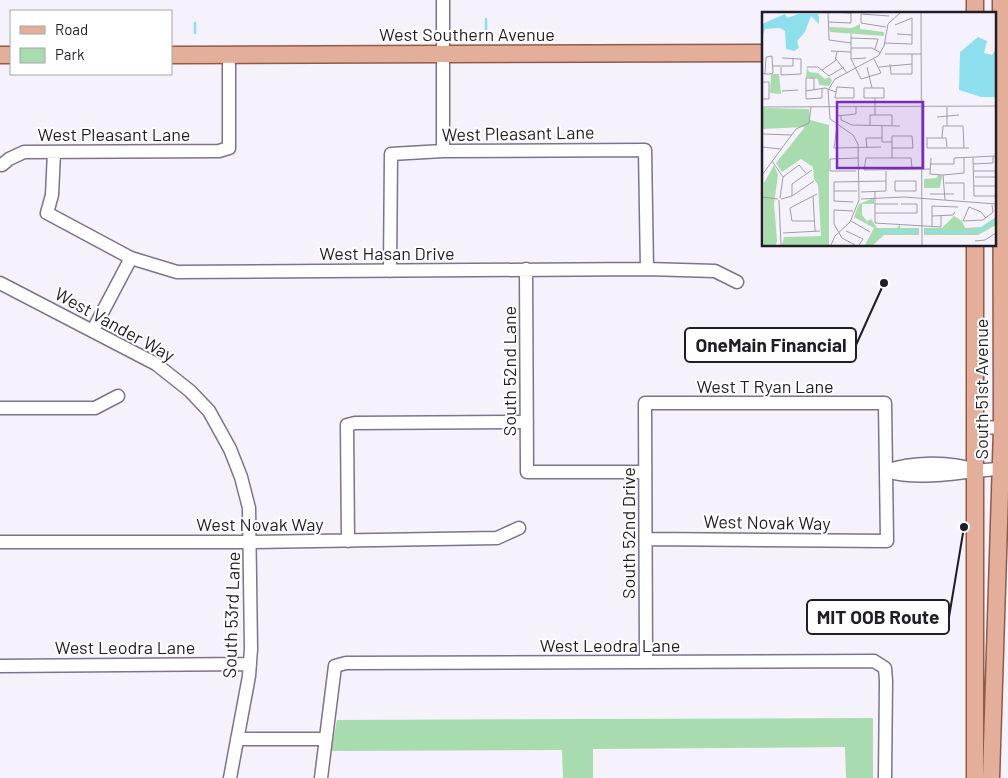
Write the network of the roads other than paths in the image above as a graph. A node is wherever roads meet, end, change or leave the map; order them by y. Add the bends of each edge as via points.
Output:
1 (443, 0) edge
2 (1001, 0) edge
3 (762, 53) edge
4 (1001, 53) edge
5 (443, 54) junction
6 (172, 55) edge
7 (229, 55) junction
8 (444, 151) junction
9 (54, 152) junction
10 (2, 165) dead end
11 (996, 245) edge
12 (975, 246) edge
13 (131, 258) junction
14 (526, 269) junction
15 (646, 269) junction
16 (390, 271) junction
17 (737, 282) dead end
18 (1, 287) edge
19 (93, 330) junction
20 (118, 396) dead end
21 (645, 403) joint
22 (0, 408) edge
23 (527, 422) junction
24 (975, 427) junction
25 (1005, 428) edge
26 (1001, 469) junction
27 (886, 470) junction
28 (975, 470) junction
29 (645, 472) junction
30 (519, 528) dead end
31 (646, 539) junction
32 (348, 541) junction
33 (0, 542) edge
34 (251, 542) junction
35 (646, 662) junction
36 (250, 664) junction
37 (0, 666) edge
38 (237, 739) junction
39 (325, 739) junction
40 (230, 778) edge
41 (321, 778) edge
42 (885, 778) edge
43 (975, 778) edge
44 (991, 778) edge

1 - 5 street
2 - 4 main road, South 51st Avenue
3 - 5 main road, West Southern Avenue
4 - 11 main road, South 51st Avenue
5 - 7 main road, West Southern Avenue
5 - 8 street
6 - 7 main road, West Southern Avenue
7 - 9 street, West Pleasant Lane via 229,148 219,151
8 - 15 street, West Pleasant Lane via 646,150
8 - 16 street, West Pleasant Lane via 391,154
9 - 10 street, West Pleasant Lane via 24,152
9 - 13 street, West Hasan Drive via 52,195 47,213
11 - 25 main road, South 51st Avenue
12 - 24 main road, South 51st Avenue
13 - 16 street, West Hasan Drive via 177,272
13 - 19 street
14 - 15 street, West Hasan Drive
14 - 16 street, West Hasan Drive
14 - 23 street, South 52nd Lane
15 - 17 street, West Hasan Drive via 715,271
18 - 19 street, West Vander Way
19 - 34 street, West Vander Way via 156,364 209,411 242,477 249,508
20 - 22 street via 94,408
21 - 27 street, West T Ryan Lane via 885,403
21 - 29 street, South 52nd Drive
23 - 29 street, South 52nd Lane via 527,472
23 - 32 street via 347,425
24 - 25 street
24 - 28 main road, South 51st Avenue
25 - 26 main road, South 51st Avenue
26 - 28 street
26 - 44 main road, South 51st Avenue
27 - 28 street via 910,475 961,474
27 - 31 street, West Novak Way via 887,541
28 - 43 main road, South 51st Avenue
29 - 31 street, South 52nd Drive
30 - 32 street, West Novak Way via 497,538
31 - 35 street, South 52nd Drive
32 - 34 street, West Novak Way
33 - 34 street, West Novak Way
34 - 36 street, South 53rd Lane
35 - 39 street, West Leodra Lane via 346,663 334,666
35 - 42 street, West Leodra Lane via 874,661 885,668
36 - 37 street, West Leodra Lane
36 - 38 street, South 53rd Lane
38 - 39 street
38 - 40 street, South 53rd Lane
39 - 41 street

